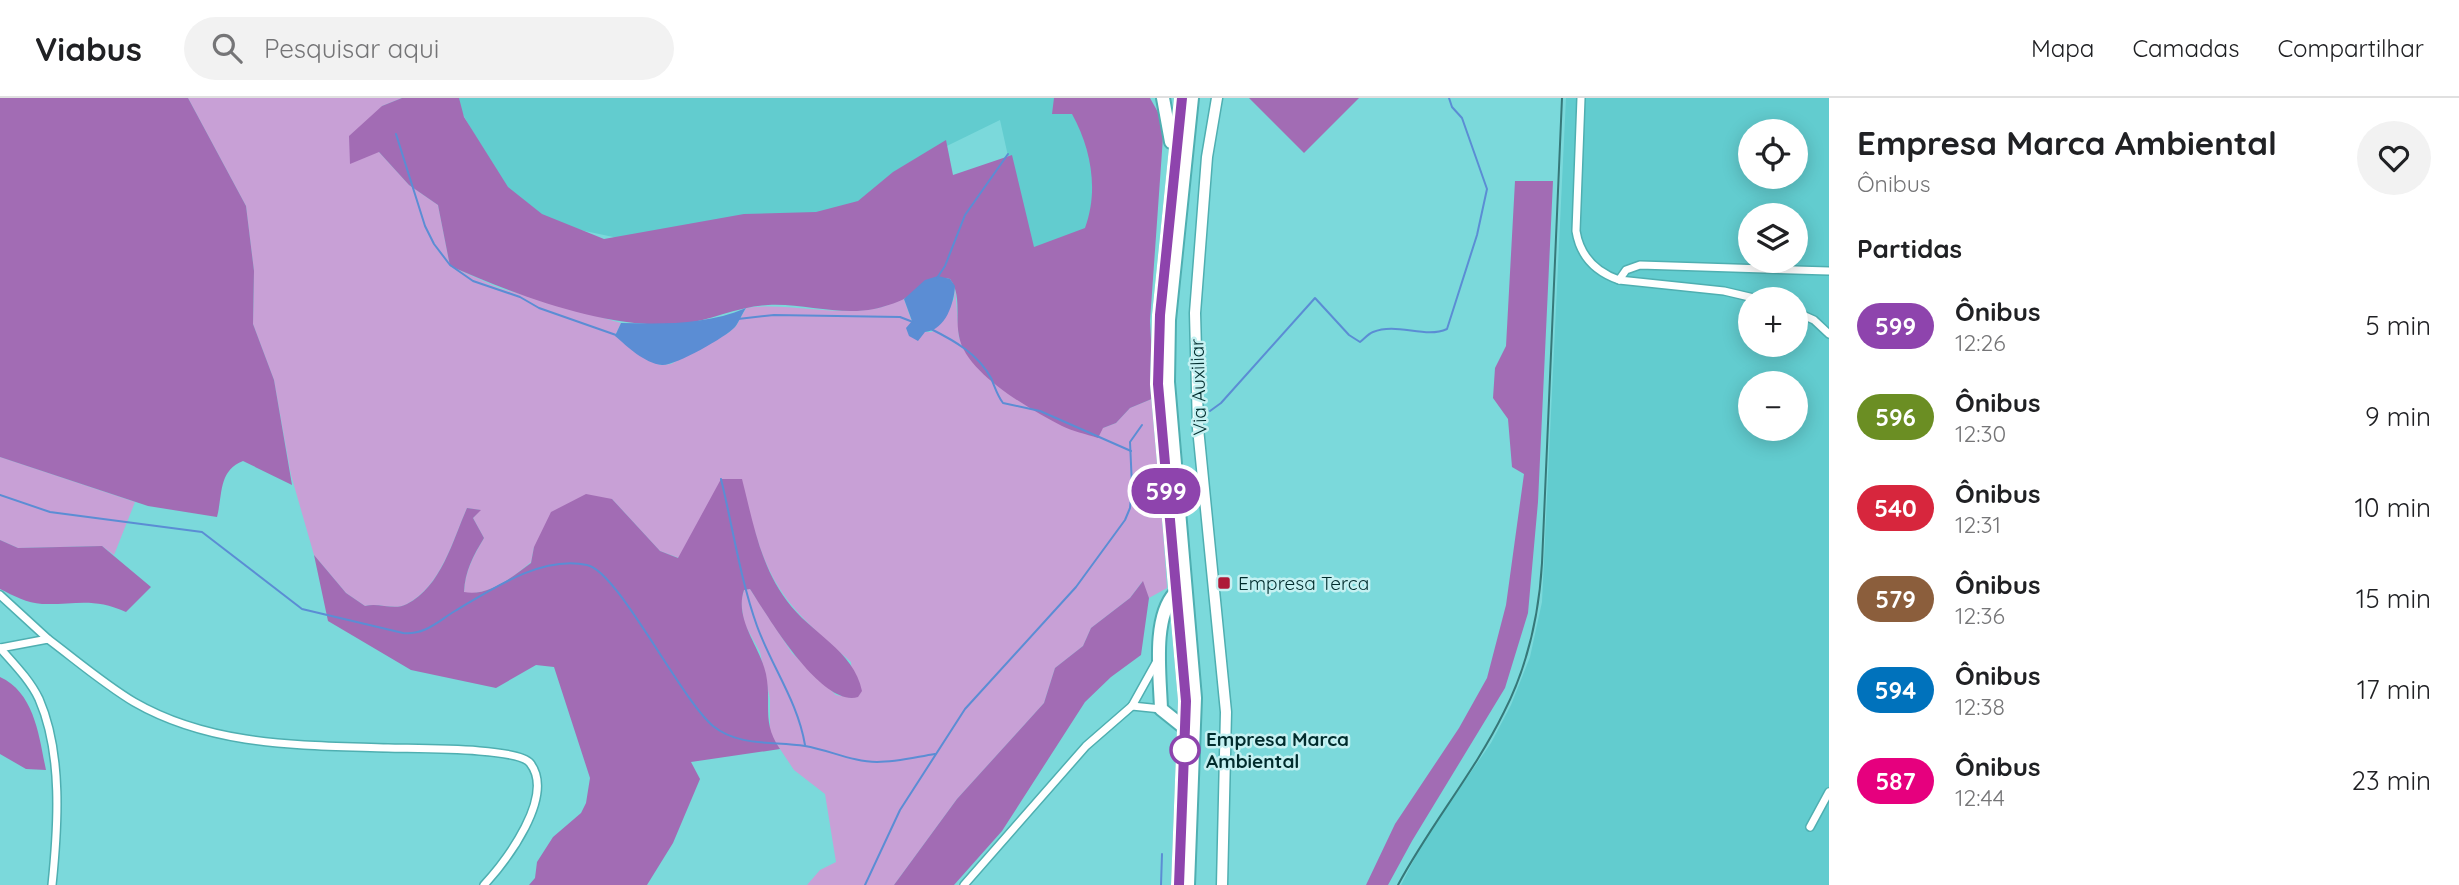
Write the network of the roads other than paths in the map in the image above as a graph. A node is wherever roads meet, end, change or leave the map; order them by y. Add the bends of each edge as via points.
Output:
1 (1163, 98) edge
2 (1182, 98) edge
3 (1192, 98) edge
4 (1217, 98) edge
5 (1581, 98) edge
6 (1172, 176) junction
7 (1829, 271) edge
8 (1619, 280) junction
9 (1738, 294) edge
10 (1808, 317) edge
11 (1829, 334) edge
12 (1175, 593) junction
13 (0, 595) edge
14 (48, 639) junction
15 (1160, 656) junction
16 (1132, 706) junction
17 (1161, 709) junction
18 (1186, 729) junction
19 (1829, 792) edge
20 (1810, 827) dead end
21 (52, 885) edge
22 (484, 885) edge
23 (964, 885) edge
24 (1179, 885) edge
25 (1188, 885) edge
26 (1222, 885) edge

1 - 6 highway via 1170,127
2 - 6 highway
3 - 25 highway via 1169,320 1168,382 1195,698
4 - 26 street, Via Auxiliar via 1207,157 1195,313 1198,428 1226,712
5 - 8 street via 1577,237 1594,265
6 - 12 highway via 1158,384
7 - 8 street via 1640,265 1626,270
8 - 9 street
10 - 11 street
12 - 15 highway via 1162,618
12 - 18 highway
13 - 14 street
14 - 21 street via 0,648 26,677 50,734 56,782
14 - 22 street via 133,701 210,732 283,744 521,757 535,774 535,799 507,860
15 - 16 street
15 - 17 highway
16 - 17 street
16 - 23 street via 1086,746
17 - 18 highway
18 - 24 highway
19 - 20 street

